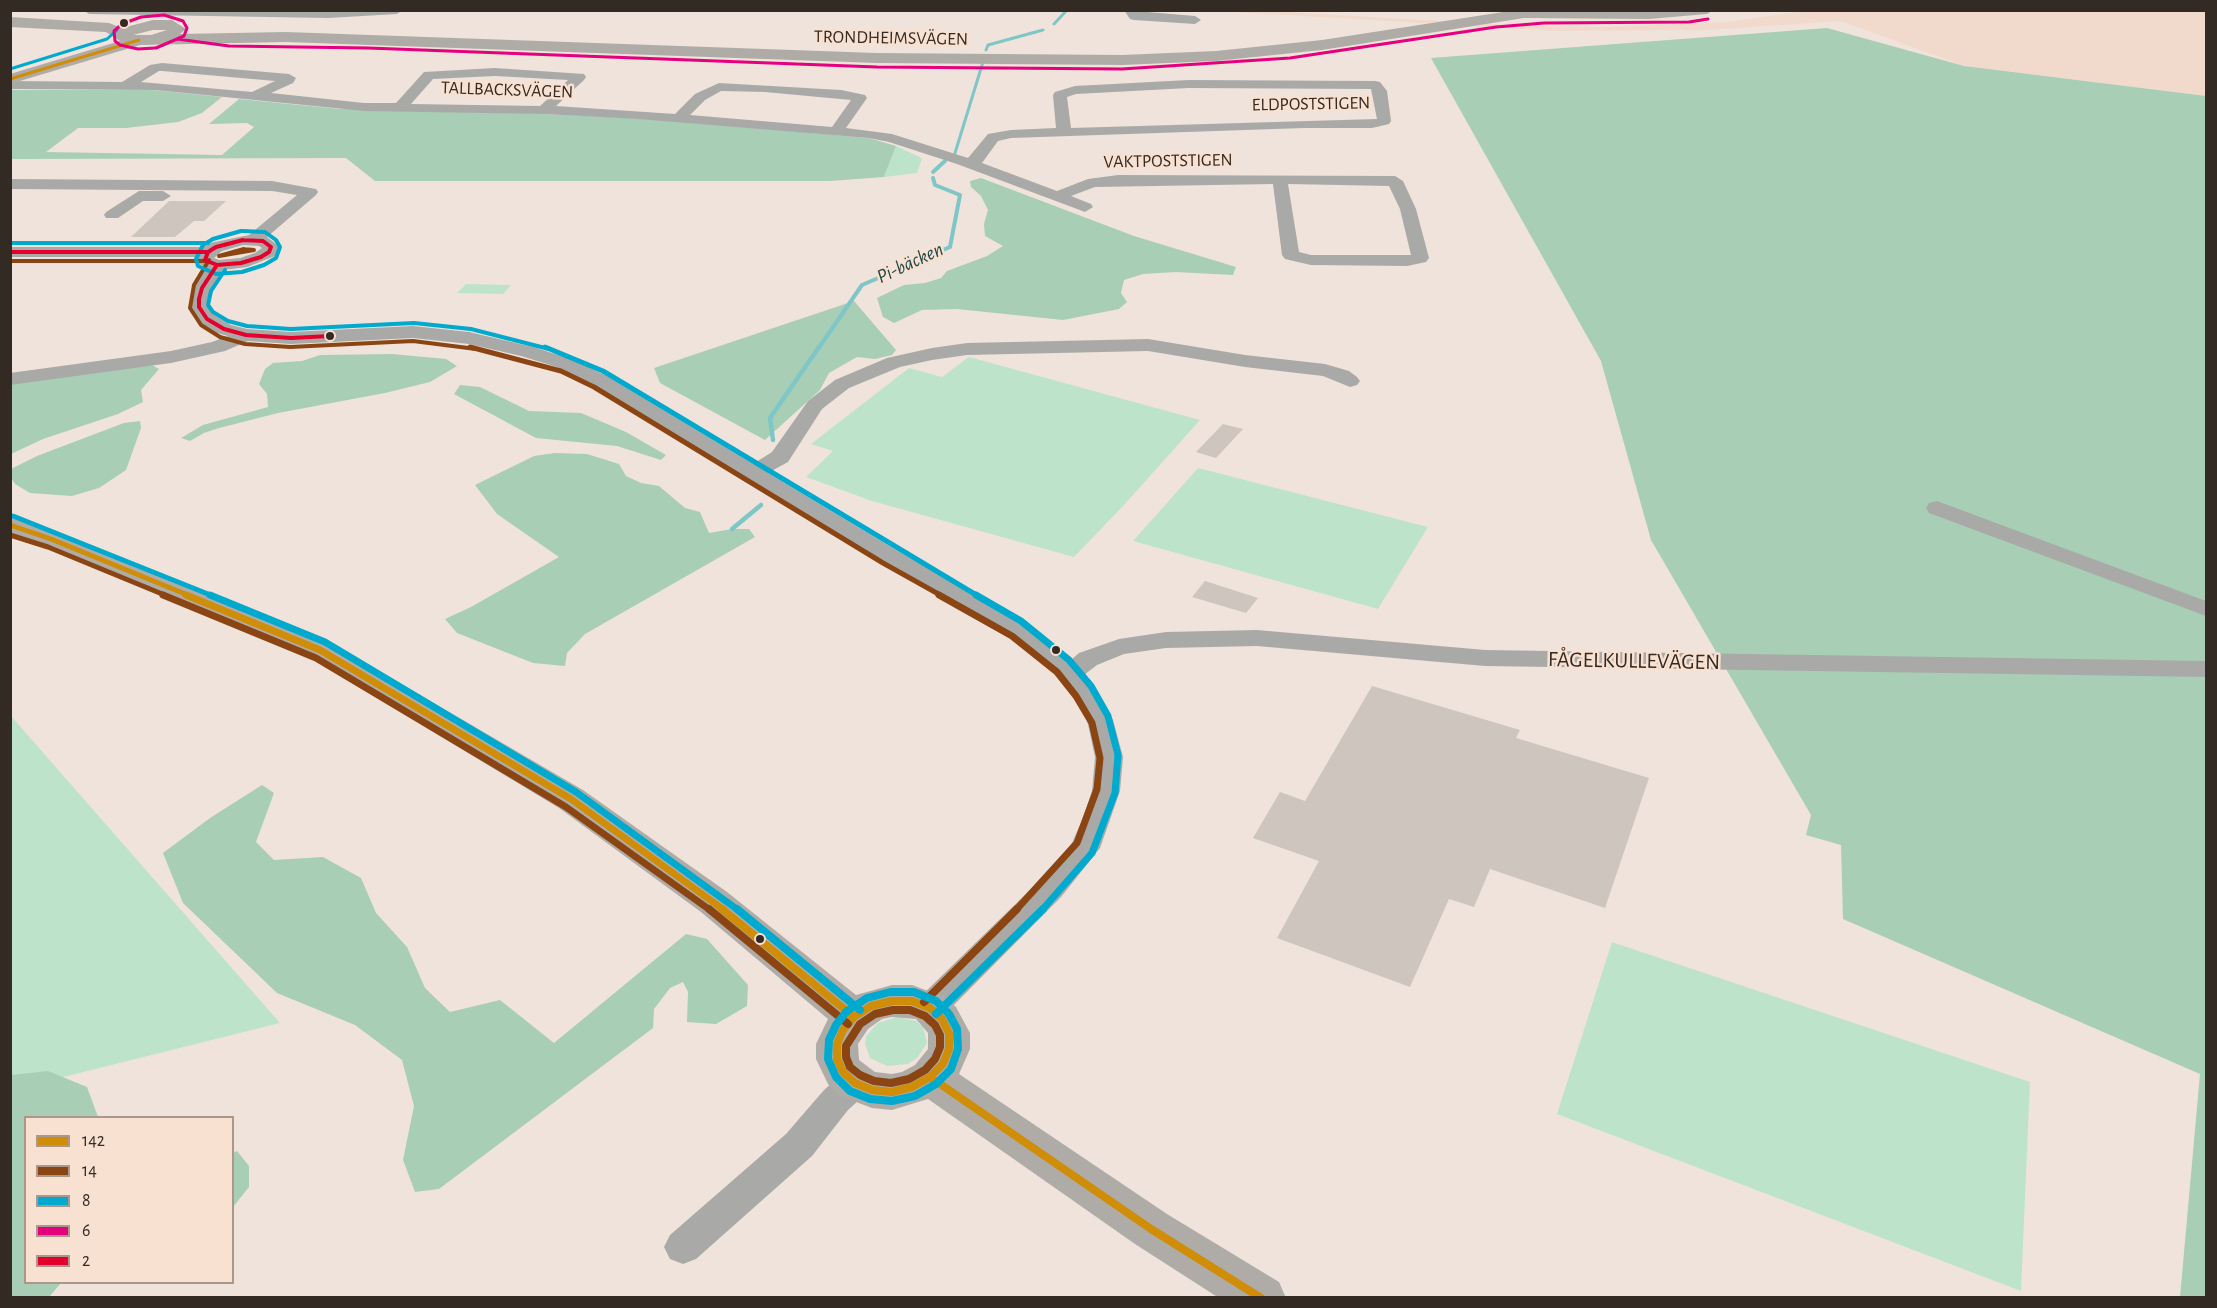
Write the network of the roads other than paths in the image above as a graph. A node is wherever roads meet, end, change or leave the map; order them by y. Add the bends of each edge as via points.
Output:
1 (89, 10) edge
2 (397, 10) edge
3 (1130, 10) edge
4 (1523, 10) edge
5 (1549, 10) edge
6 (1707, 10) edge
7 (196, 15) junction
8 (1499, 17) junction
9 (1195, 20) dead end
10 (10, 22) edge
11 (58, 25) junction
12 (147, 34) junction
13 (229, 37) junction
14 (10, 80) edge
15 (10, 85) edge
16 (126, 86) junction
17 (254, 97) junction
18 (400, 107) junction
19 (543, 110) junction
20 (679, 118) junction
21 (1064, 130) junction
22 (836, 131) junction
23 (973, 162) junction
24 (1280, 180) junction
25 (10, 184) edge
26 (1060, 196) junction
27 (304, 197) junction
28 (1085, 207) dead end
29 (112, 215) dead end
30 (10, 252) edge
31 (213, 258) junction
32 (246, 335) junction
33 (10, 379) edge
34 (1350, 381) dead end
35 (752, 472) junction
36 (1937, 508) dead end
37 (10, 525) edge
38 (2206, 609) edge
39 (2206, 669) edge
40 (1070, 674) junction
41 (930, 1008) junction
42 (854, 1017) junction
43 (930, 1077) junction
44 (855, 1083) junction
45 (683, 1246) dead end
46 (1262, 1298) edge

1 - 7 street
2 - 7 street
3 - 9 street via 1134,16
4 - 8 main road
5 - 8 main road, TRONDHEIMSVÄGEN
6 - 8 main road
7 - 12 street
8 - 13 main road, TRONDHEIMSVÄGEN via 1279,50 1088,61
10 - 11 main road
11 - 12 main road
11 - 12 main road
12 - 13 main road, TRONDHEIMSVÄGEN
12 - 13 main road, TRONDHEIMSVÄGEN
12 - 14 main road
15 - 16 street, TALLBACKSVÄGEN
16 - 17 street, TALLBACKSVÄGEN
16 - 17 street via 162,66 289,78
17 - 18 street, TALLBACKSVÄGEN
18 - 19 street, TALLBACKSVÄGEN
18 - 19 street via 429,75 495,72 579,77
19 - 20 street, TALLBACKSVÄGEN
20 - 22 street, TALLBACKSVÄGEN
20 - 22 street via 700,97 719,87 860,98
21 - 21 street, ELDPOSTSTIGEN via 1372,124 1384,121 1380,91 1375,85 1189,84 1075,90 1060,95
21 - 23 street, ELDPOSTSTIGEN via 993,137
22 - 23 street, TALLBACKSVÄGEN via 892,138
23 - 26 street, TALLBACKSVÄGEN
24 - 24 street, VAKTPOSTSTIGEN via 1395,181 1408,209 1420,258 1311,260 1291,255
24 - 26 street, VAKTPOSTSTIGEN via 1118,180 1094,182
25 - 27 street via 272,186 310,192
26 - 28 street, TALLBACKSVÄGEN
27 - 29 street via 139,196
27 - 31 street via 254,240 268,243 269,252 252,261
30 - 31 street
31 - 32 street via 199,307 207,319
32 - 33 street via 171,357
32 - 35 street via 291,338 413,332 469,338 526,351 598,379
34 - 35 street via 1325,370 1148,345 968,349 932,354 894,362 843,384 815,405 780,457
35 - 40 street via 1017,629
36 - 38 street
37 - 42 main road via 320,650 571,800 714,902
39 - 40 street, FÅGELKULLEVÄGEN via 1485,658 1257,638 1166,640 1119,647 1088,659
40 - 41 street via 1100,720 1110,763 1106,791 1085,848 1050,889
41 - 42 main road via 912,1001 892,1000 871,1006
41 - 43 main road via 949,1033 949,1048 943,1064
42 - 44 main road via 837,1044 837,1059
43 - 44 main road via 892,1092
43 - 46 main road via 1151,1229
44 - 45 street via 799,1145

